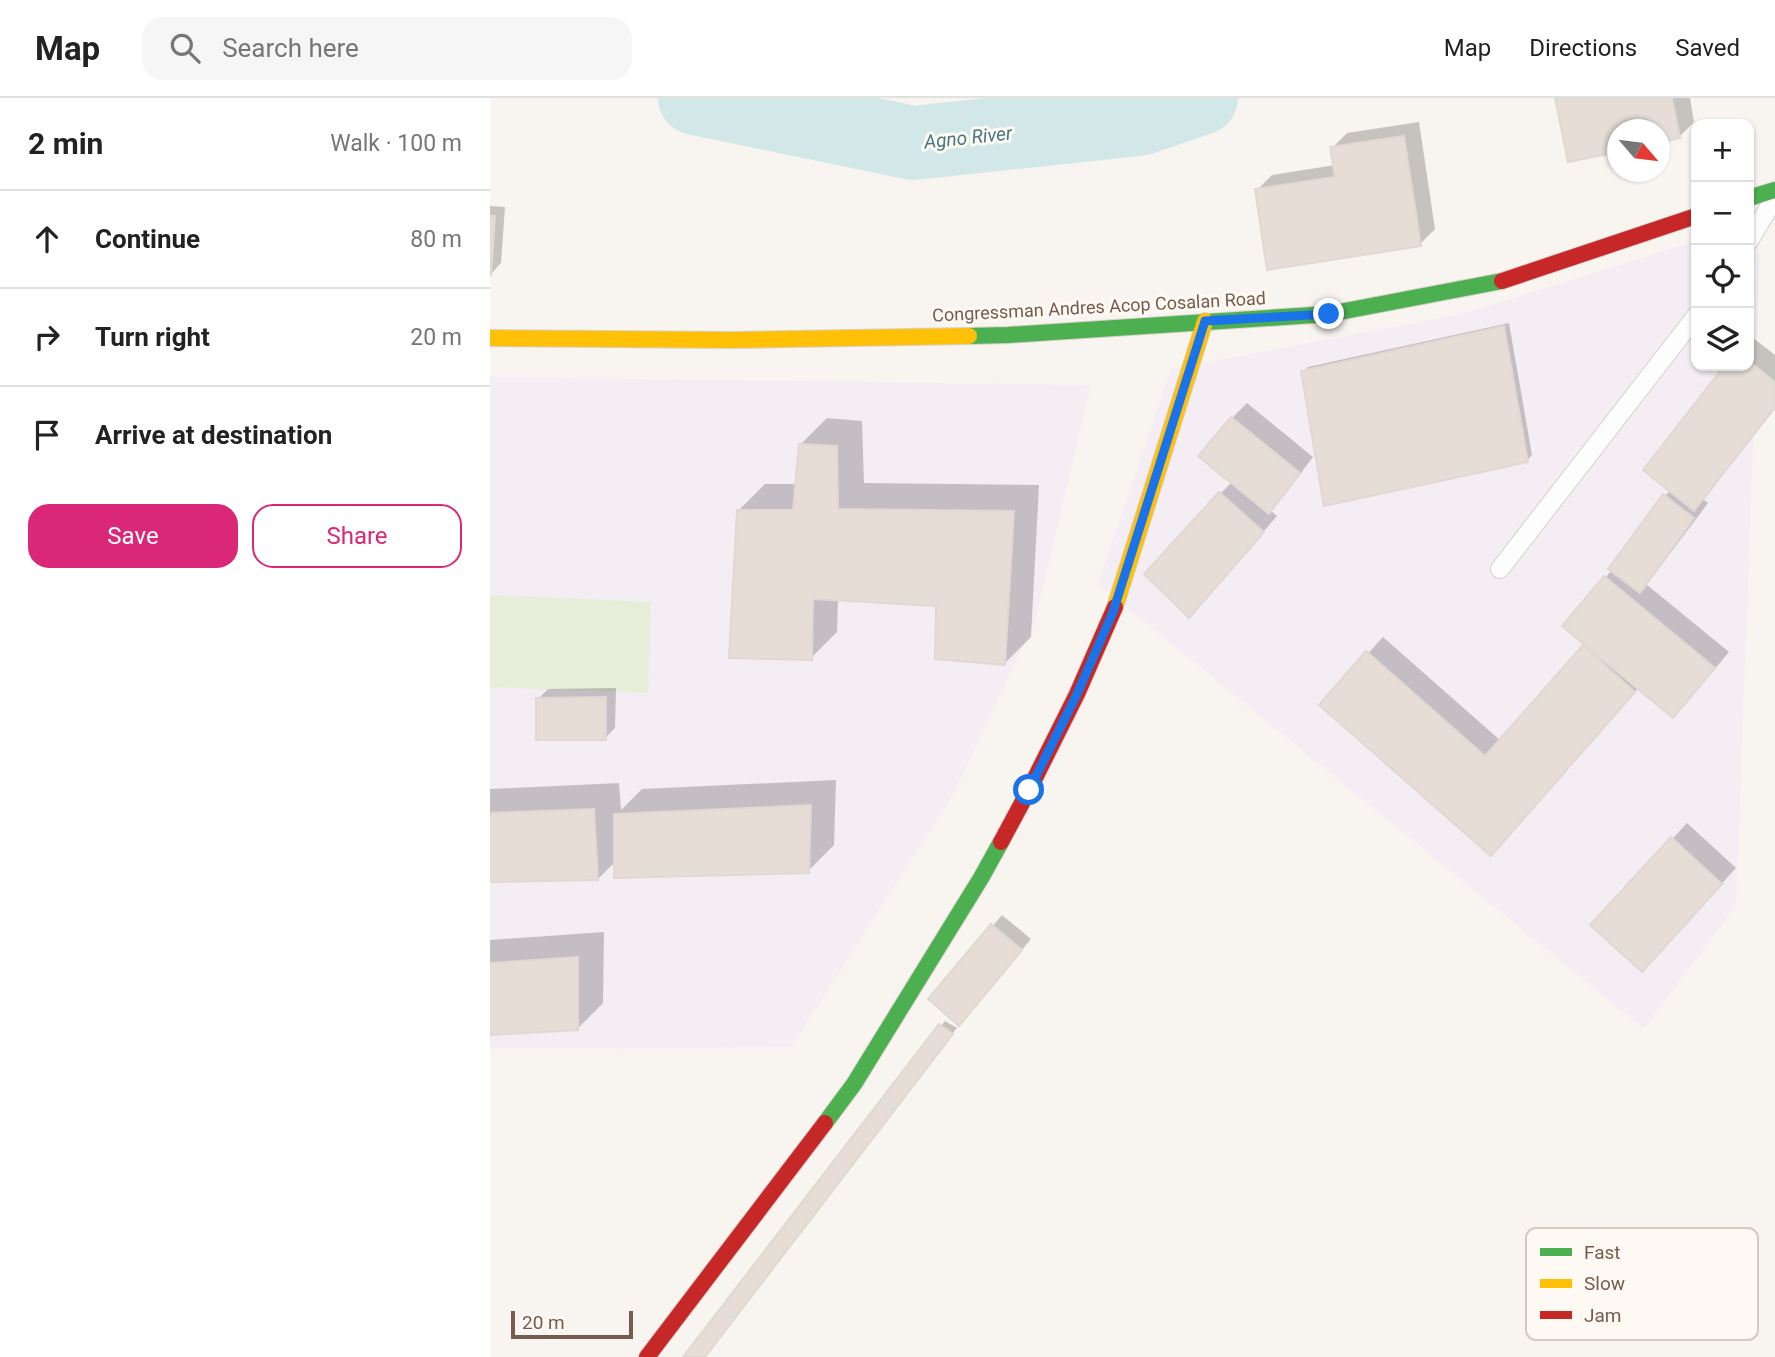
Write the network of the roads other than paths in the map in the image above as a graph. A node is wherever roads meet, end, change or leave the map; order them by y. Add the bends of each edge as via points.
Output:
1 (1775, 190) edge
2 (1754, 196) edge
3 (1775, 197) edge
4 (1691, 218) edge
5 (1754, 233) edge
6 (1205, 321) junction
7 (1691, 322) edge
8 (490, 338) edge
9 (1500, 569) dead end
10 (647, 1357) edge

1 - 2 main road
3 - 5 lane
4 - 6 main road, Congressman Andres Acop Cosalan Road via 1494,283 1329,314
6 - 8 main road, Congressman Andres Acop Cosalan Road via 1008,335
6 - 10 main road via 1113,612 1029,790 981,878 854,1084
7 - 9 lane

